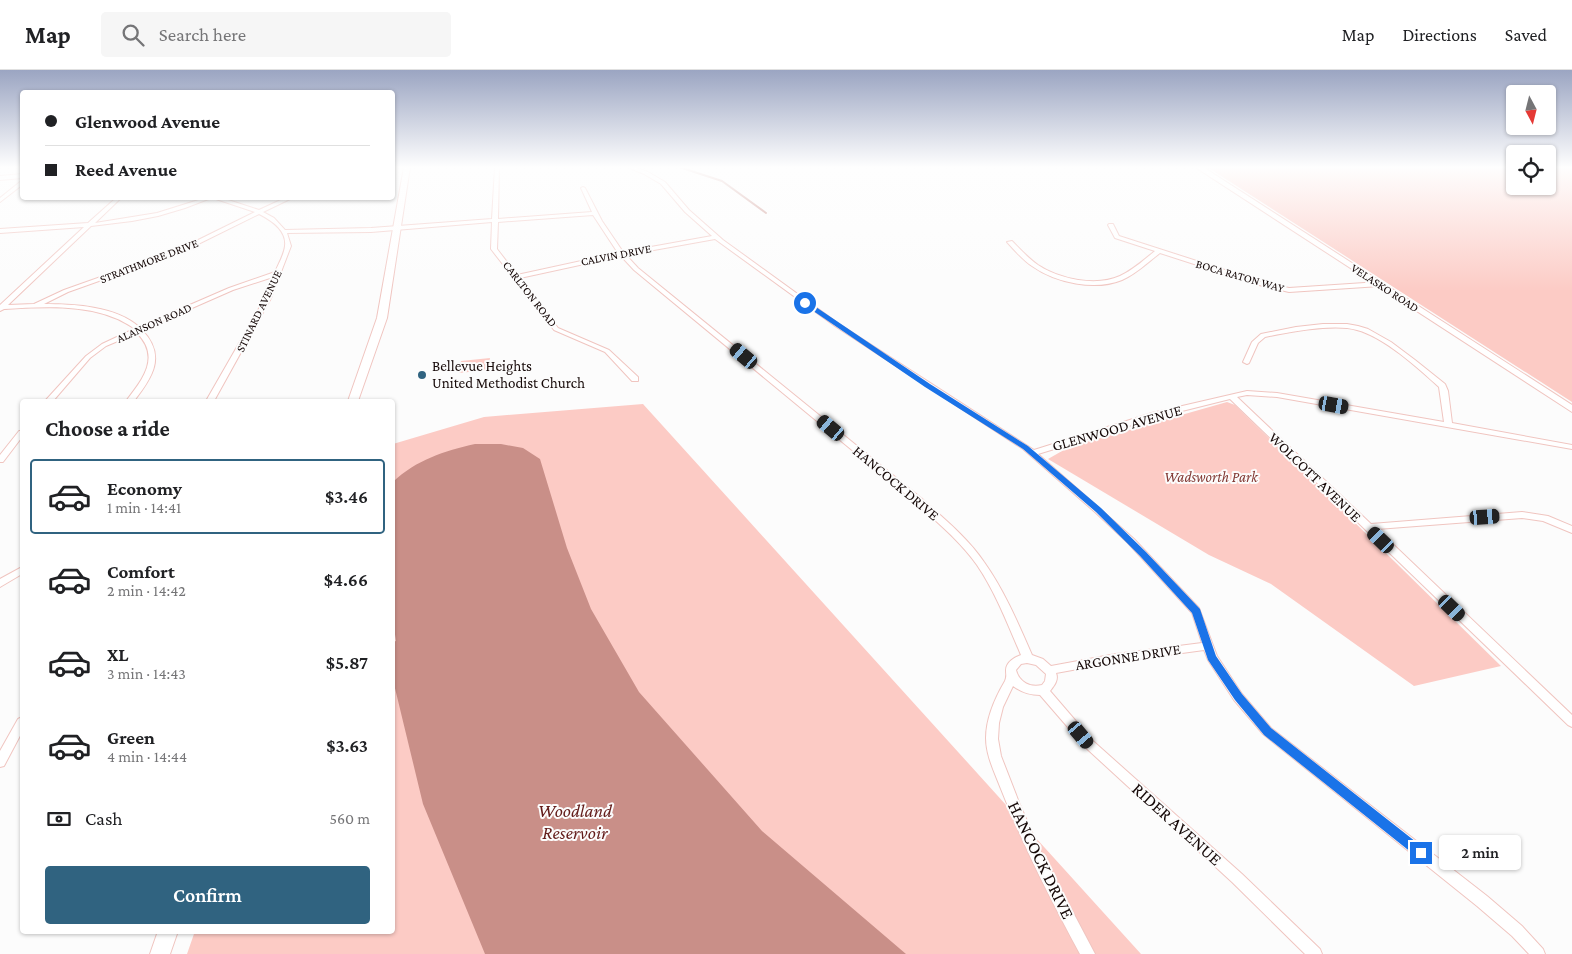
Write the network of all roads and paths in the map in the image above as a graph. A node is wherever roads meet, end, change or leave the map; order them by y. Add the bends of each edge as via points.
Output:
1 (107, 208) edge
2 (178, 208) edge
3 (245, 208) edge
4 (267, 208) edge
5 (399, 208) edge
6 (495, 208) edge
7 (592, 208) edge
8 (684, 208) edge
9 (1262, 208) edge
10 (257, 213) junction
11 (594, 213) junction
12 (494, 220) junction
13 (1111, 224) dead end
14 (88, 225) junction
15 (396, 228) junction
16 (0, 231) edge
17 (286, 231) junction
18 (716, 237) junction
19 (1010, 242) dead end
20 (1160, 251) junction
21 (621, 254) junction
22 (279, 273) junction
23 (516, 277) junction
24 (1380, 284) junction
25 (36, 305) junction
26 (1, 307) edge
27 (140, 329) junction
28 (1247, 362) dead end
29 (635, 379) dead end
30 (1232, 396) junction
31 (51, 399) edge
32 (131, 399) edge
33 (211, 399) edge
34 (354, 399) edge
35 (1572, 409) edge
36 (1448, 425) junction
37 (20, 435) edge
38 (1572, 447) edge
39 (1032, 453) junction
40 (0, 460) edge
41 (1367, 526) junction
42 (1572, 530) edge
43 (20, 571) edge
44 (0, 584) edge
45 (1207, 646) junction
46 (1028, 659) junction
47 (1050, 670) junction
48 (1012, 678) junction
49 (1042, 690) junction
50 (1570, 717) edge
51 (20, 726) edge
52 (0, 762) edge
53 (167, 934) edge
54 (160, 954) edge
55 (1088, 954) edge
56 (1315, 954) edge
57 (1538, 954) edge

1 - 14 street
2 - 14 street via 124,222
3 - 10 street
4 - 10 street, STRATHMORE DRIVE
5 - 15 main road
6 - 12 street, CARLTON ROAD
7 - 11 street, HANCOCK DRIVE
8 - 18 street, GLENWOOD AVENUE
9 - 24 street, VELASKO ROAD
10 - 17 street via 278,222
10 - 25 street, STRATHMORE DRIVE via 161,259 66,291
11 - 12 street
11 - 21 street, HANCOCK DRIVE
12 - 15 street
12 - 23 street, CARLTON ROAD via 494,248
13 - 20 street, BOCA RATON WAY via 1117,237
14 - 16 street
14 - 26 street
15 - 17 street
15 - 34 main road via 382,318
17 - 22 street, STINARD AVENUE via 288,246
18 - 21 street, CALVIN DRIVE
18 - 39 street, GLENWOOD AVENUE via 837,325
19 - 20 street via 1038,268 1077,281 1121,279
20 - 24 street, BOCA RATON WAY via 1289,290
21 - 23 street, CALVIN DRIVE
21 - 46 street, HANCOCK DRIVE via 918,500 961,540 981,564
22 - 27 street, ALANSON ROAD via 248,282
22 - 33 street, STINARD AVENUE via 244,344
23 - 29 street, CARLTON ROAD via 556,329 608,351
24 - 35 street, VELASKO ROAD
25 - 26 street
25 - 27 street via 100,312 121,318
27 - 31 street, ALANSON ROAD via 88,357
27 - 32 street via 150,344 152,357 150,372
28 - 36 street via 1255,342 1263,335 1344,326 1366,330 1410,359 1442,386
30 - 36 street, GLENWOOD AVENUE via 1247,393 1277,395
30 - 39 street, GLENWOOD AVENUE via 1155,415
30 - 41 street, WOLCOTT AVENUE
36 - 38 street, GLENWOOD AVENUE
37 - 40 street
39 - 45 street via 1098,510 1179,591 1196,611
41 - 42 street via 1522,515 1544,518
41 - 50 street, WOLCOTT AVENUE
43 - 44 street
45 - 47 street, ARGONNE DRIVE
45 - 57 street via 1238,697 1267,732 1482,902 1517,931
46 - 47 street via 1040,662
46 - 48 street, HANCOCK DRIVE via 1013,664
47 - 49 street via 1050,684
48 - 49 street via 1028,690
48 - 55 street, HANCOCK DRIVE via 996,714 992,739 995,755 1020,822
49 - 56 street, RIDER AVENUE via 1089,744 1237,878
51 - 52 street
53 - 54 main road

